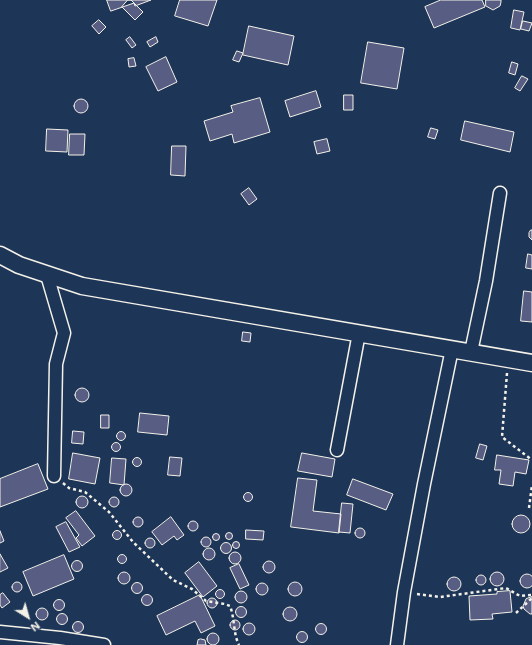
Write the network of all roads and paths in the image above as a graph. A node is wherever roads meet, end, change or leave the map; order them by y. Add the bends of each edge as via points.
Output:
1 (500, 193) dead end
2 (0, 255) edge
3 (47, 275) junction
4 (359, 333) junction
5 (452, 349) junction
6 (471, 352) junction
7 (508, 359) junction
8 (532, 363) edge
9 (337, 450) dead end
10 (532, 460) edge
11 (54, 476) joint
12 (532, 485) edge
13 (529, 508) dead end
14 (404, 592) junction
15 (532, 595) edge
16 (532, 598) edge
17 (516, 613) dead end
18 (0, 632) edge
19 (104, 645) edge
20 (239, 645) edge
21 (397, 645) edge

1 - 6 street via 486,281
2 - 3 street
3 - 4 street via 82,286
3 - 11 street via 64,333 56,364
4 - 5 street
4 - 9 street
5 - 6 street
5 - 14 street
6 - 7 street
7 - 8 street
7 - 10 path via 502,437
11 - 20 path via 69,488 85,492 109,512 134,542 173,580 192,589 206,601 230,606
12 - 13 path
14 - 15 path via 440,597 506,588 520,596
14 - 21 street
16 - 17 path
18 - 19 street

